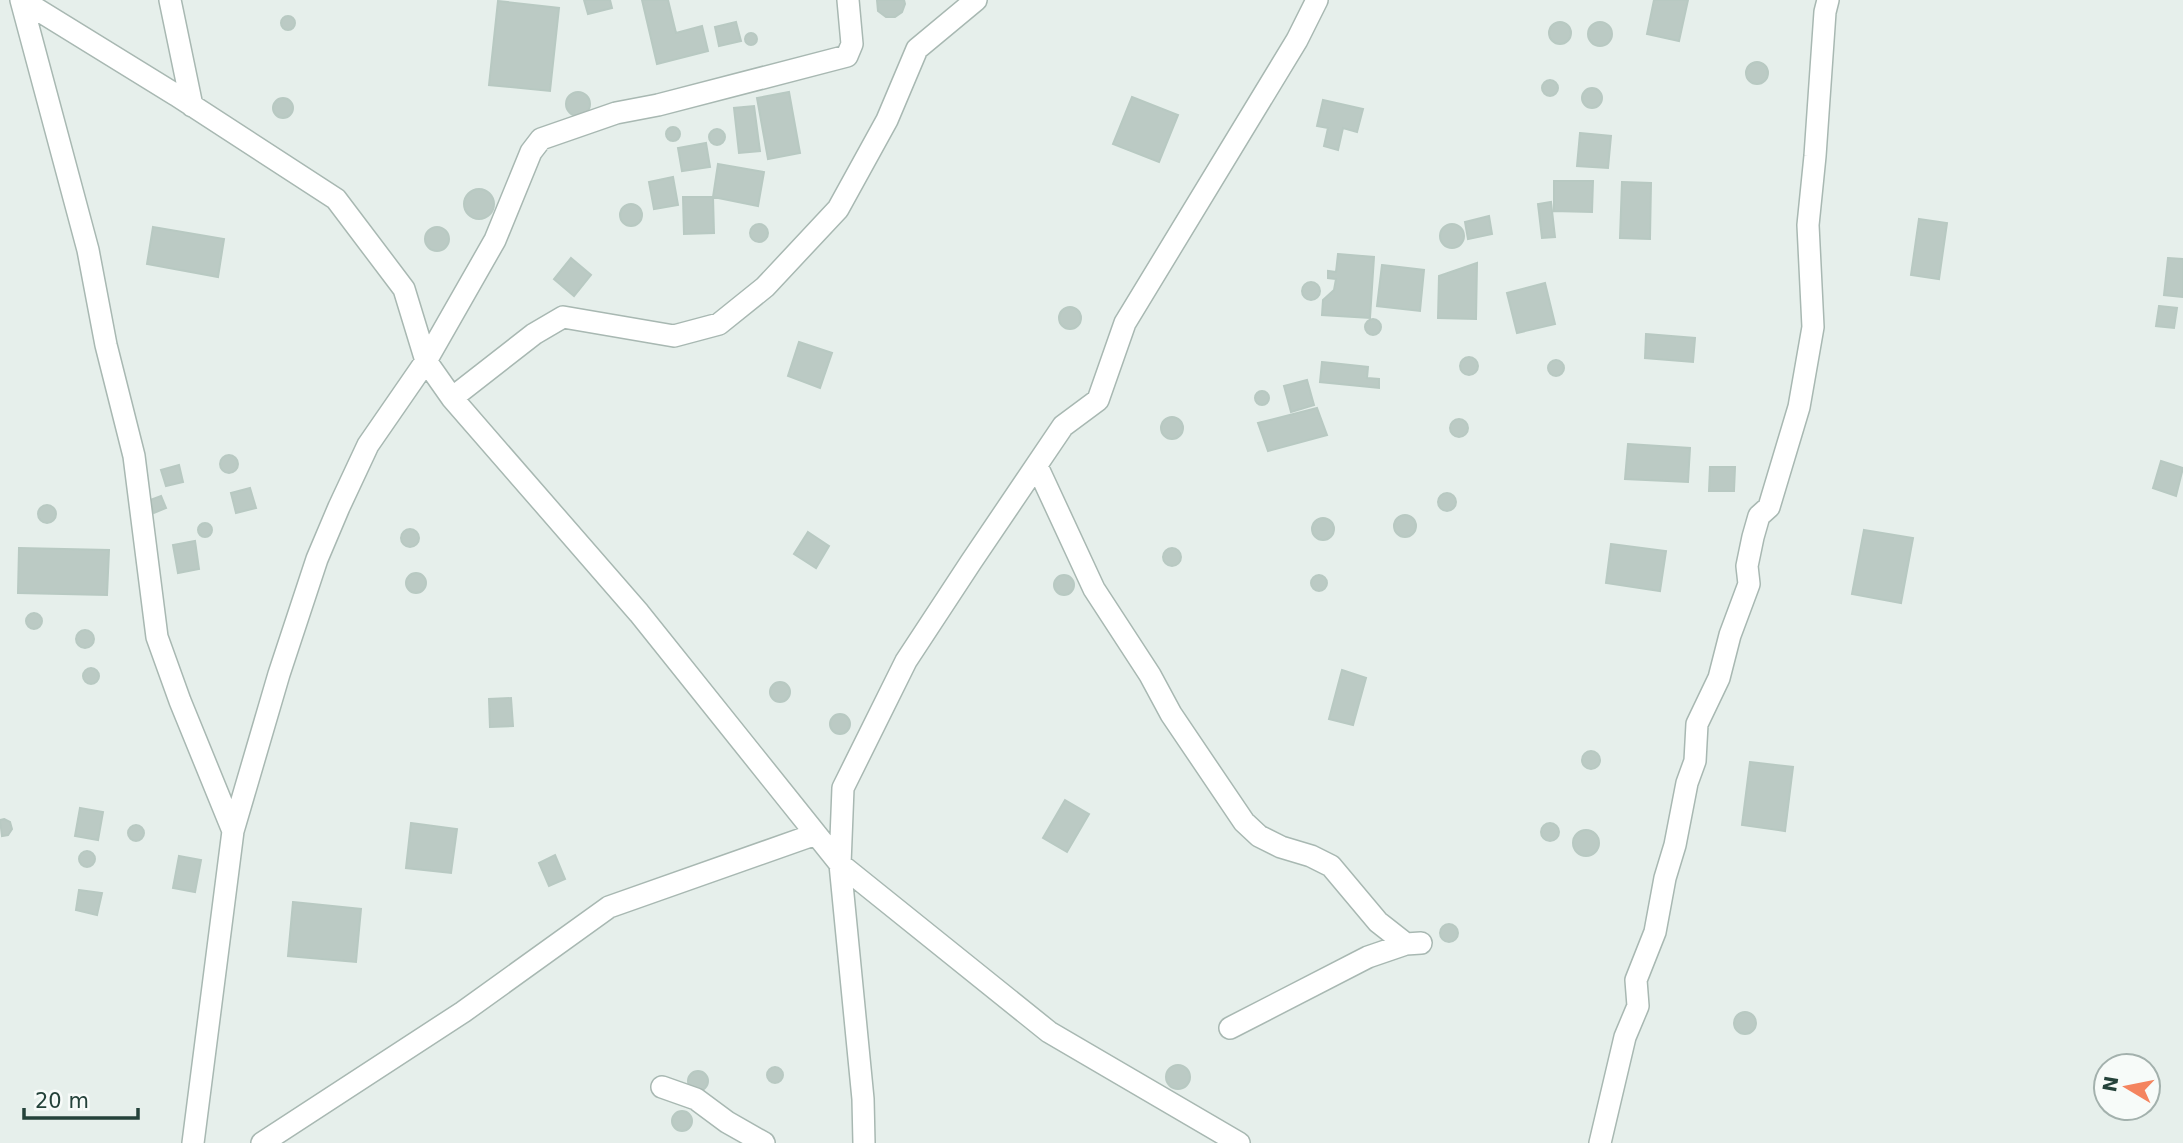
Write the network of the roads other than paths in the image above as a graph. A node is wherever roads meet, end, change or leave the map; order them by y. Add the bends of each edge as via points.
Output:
1 (22, 0) edge
2 (170, 0) edge
3 (848, 0) edge
4 (975, 0) edge
5 (1317, 0) edge
6 (1828, 0) edge
7 (192, 106) junction
8 (426, 360) junction
9 (452, 398) junction
10 (1037, 466) junction
11 (233, 831) junction
12 (816, 834) junction
13 (840, 864) junction
14 (1230, 1028) dead end
15 (662, 1087) dead end
16 (193, 1143) edge
17 (262, 1143) edge
18 (764, 1143) edge
19 (864, 1143) edge
20 (1239, 1143) edge
21 (1600, 1143) edge

1 - 7 street
1 - 11 street via 88,250 134,456 157,637
2 - 7 street
3 - 8 street via 852,44 847,56 616,113 541,139 530,152 495,240
4 - 9 street via 917,49 887,120 838,209 765,287 719,324 674,336 563,317
5 - 10 street via 1125,323 1098,400 1063,426
6 - 21 street via 1808,225 1813,327 1798,407 1769,507 1759,516 1753,537 1747,566 1749,584 1719,678 1697,724 1695,761 1655,932 1636,980 1638,1006 1625,1037
7 - 8 street via 336,199 404,289
8 - 9 street
8 - 11 street via 368,445 317,559
9 - 12 street via 639,613
10 - 13 street via 906,661 843,788
10 - 14 street via 1094,589 1244,822 1259,836 1331,866 1378,922 1414,943 1368,957
11 - 16 street
12 - 13 street
12 - 17 street via 609,907 463,1012
13 - 19 street
13 - 20 street via 1049,1032
15 - 18 street via 696,1099

